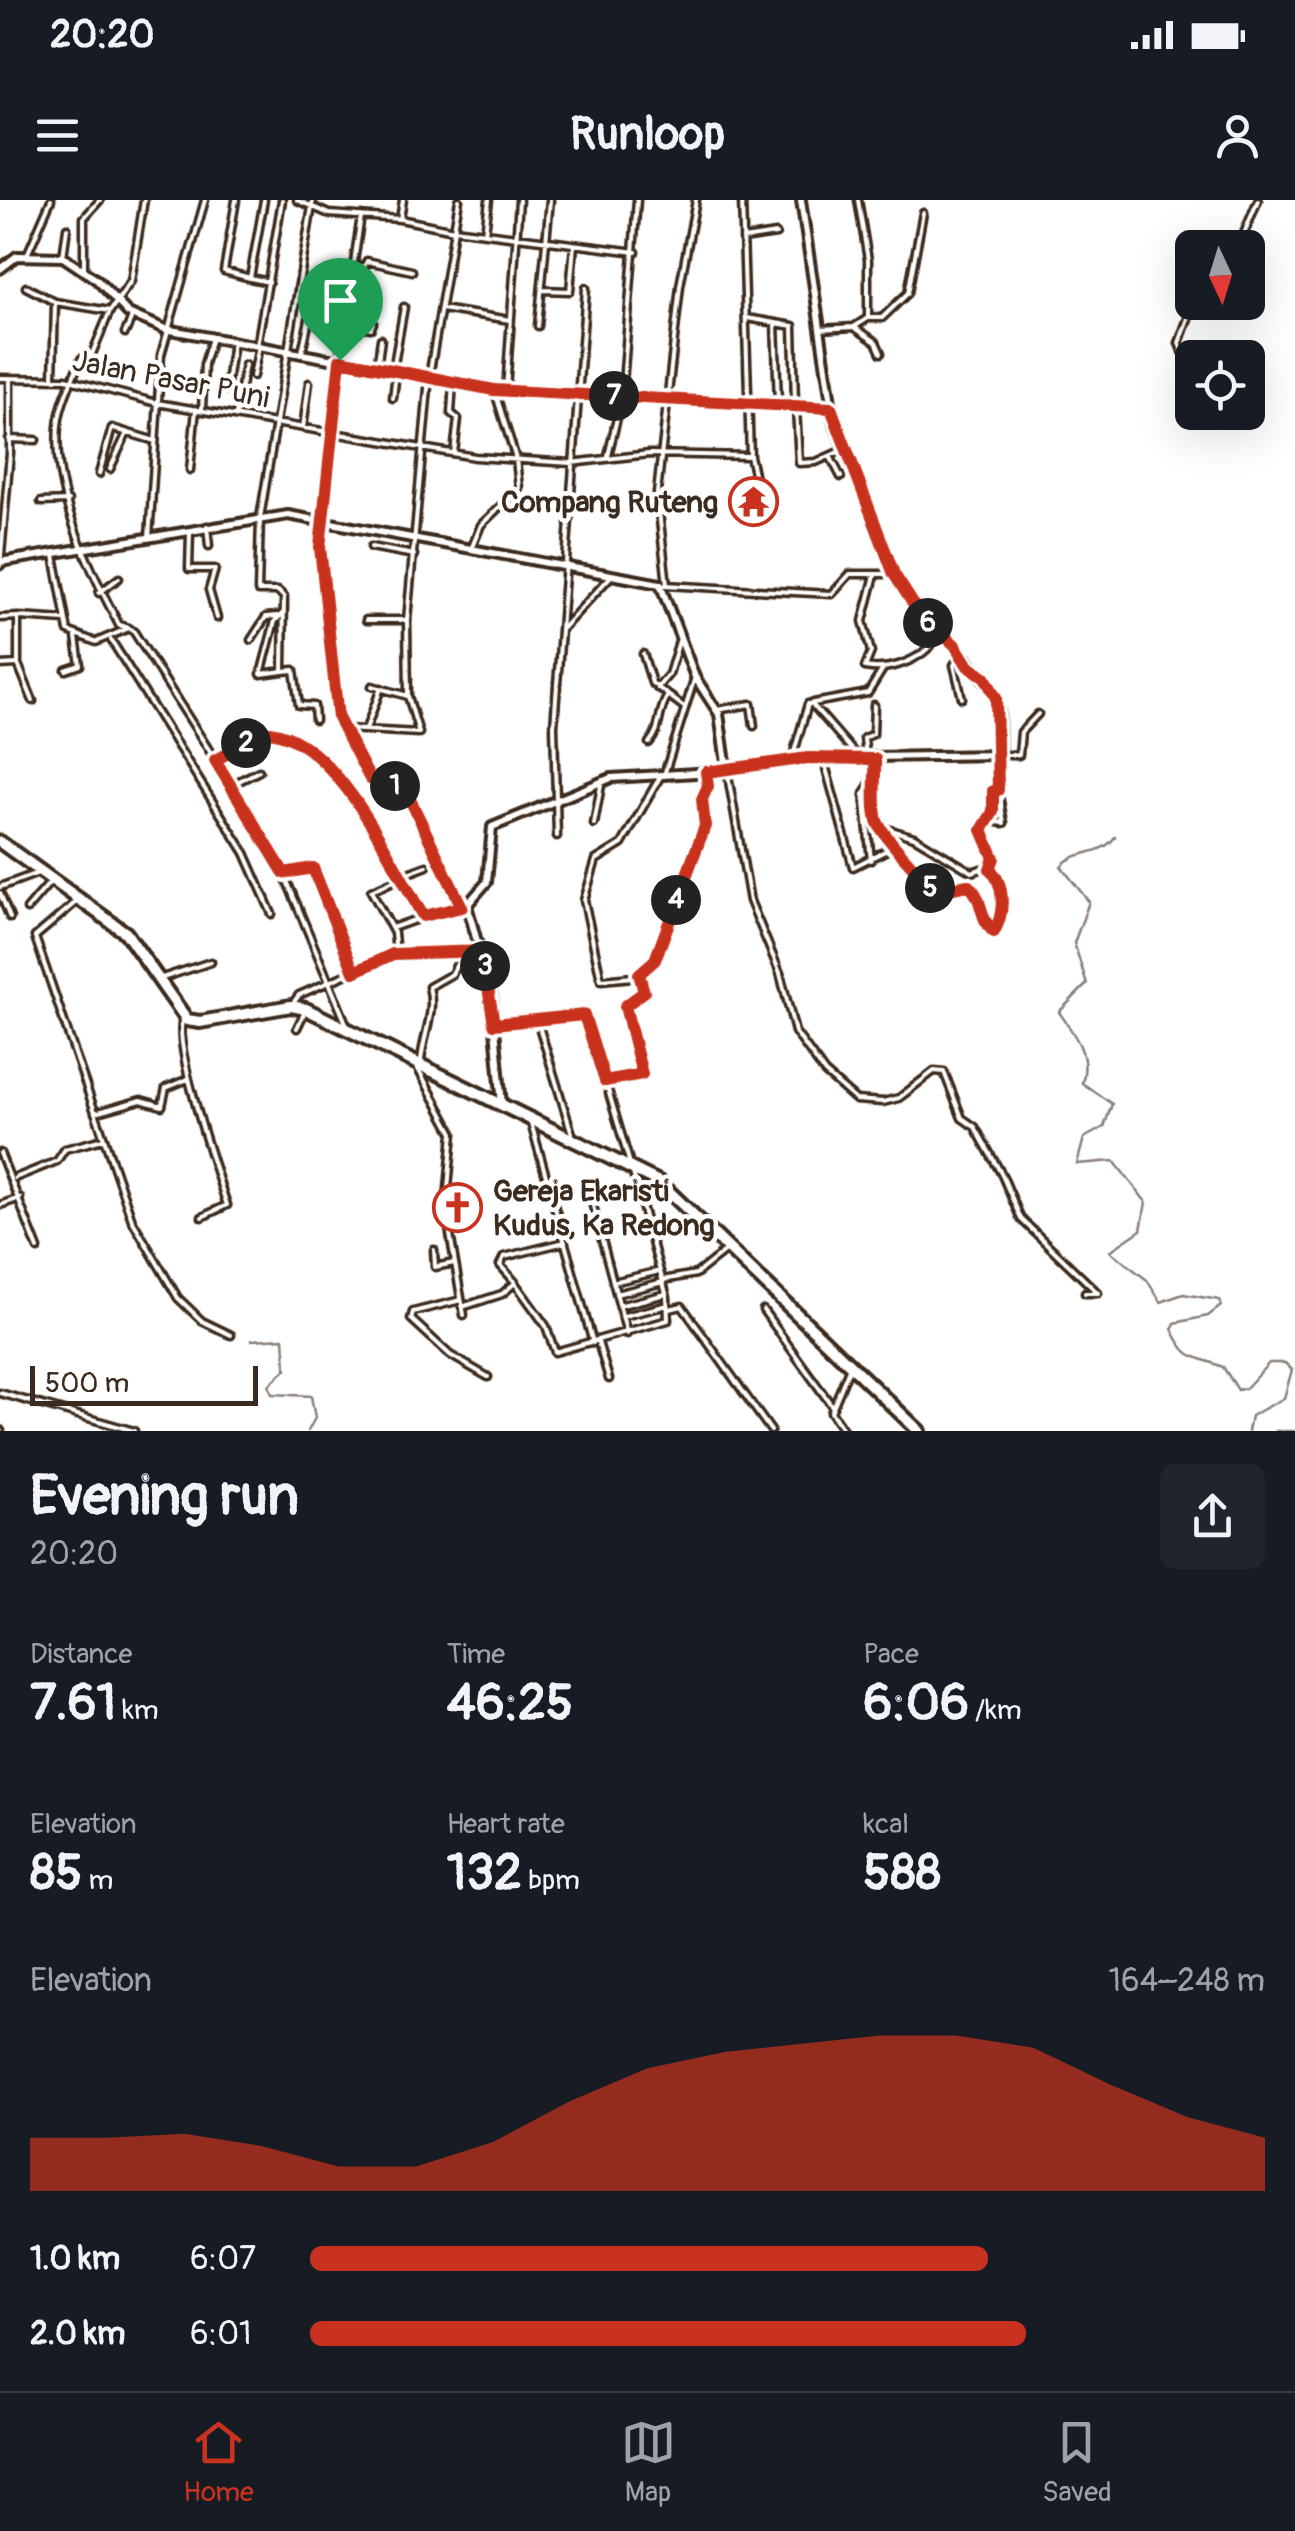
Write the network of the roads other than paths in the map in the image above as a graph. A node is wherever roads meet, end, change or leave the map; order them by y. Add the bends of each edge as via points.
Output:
1 (51, 200) edge
2 (100, 200) edge
3 (144, 200) edge
4 (205, 200) edge
5 (236, 200) edge
6 (264, 200) edge
7 (282, 200) edge
8 (298, 200) edge
9 (403, 200) edge
10 (459, 200) edge
11 (490, 200) edge
12 (519, 200) edge
13 (550, 200) edge
14 (637, 200) edge
15 (696, 200) edge
16 (742, 200) edge
17 (801, 200) edge
18 (858, 200) edge
19 (1258, 200) edge
20 (312, 203) edge
21 (923, 214) dead end
22 (361, 216) junction
23 (400, 219) junction
24 (68, 228) dead end
25 (454, 229) junction
26 (1246, 230) edge
27 (485, 234) junction
28 (776, 234) dead end
29 (516, 238) junction
30 (743, 238) junction
31 (547, 242) junction
32 (574, 245) junction
33 (636, 252) junction
34 (26, 256) junction
35 (63, 256) junction
36 (354, 265) junction
37 (0, 267) edge
38 (84, 271) junction
39 (412, 271) dead end
40 (250, 278) junction
41 (318, 278) dead end
42 (269, 282) junction
43 (26, 287) dead end
44 (586, 288) dead end
45 (542, 290) junction
46 (55, 302) junction
47 (117, 302) junction
48 (404, 307) dead end
49 (441, 310) junction
50 (110, 311) junction
51 (133, 315) junction
52 (747, 318) junction
53 (868, 318) junction
54 (511, 320) junction
55 (345, 323) junction
56 (373, 323) dead end
57 (775, 323) junction
58 (538, 326) dead end
59 (854, 326) junction
60 (165, 329) junction
61 (817, 330) junction
62 (125, 334) dead end
63 (212, 338) junction
64 (381, 339) dead end
65 (233, 342) junction
66 (258, 346) junction
67 (285, 351) junction
68 (302, 354) junction
69 (881, 354) dead end
70 (340, 360) junction
71 (244, 365) dead end
72 (377, 368) junction
73 (395, 371) junction
74 (253, 376) dead end
75 (430, 377) junction
76 (0, 378) edge
77 (53, 378) junction
78 (10, 380) junction
79 (72, 380) junction
80 (453, 382) junction
81 (309, 383) dead end
82 (226, 390) dead end
83 (494, 390) junction
84 (506, 390) junction
85 (575, 392) junction
86 (622, 397) junction
87 (392, 398) dead end
88 (666, 401) junction
89 (157, 403) junction
90 (748, 404) junction
91 (778, 404) junction
92 (796, 405) junction
93 (831, 408) junction
94 (199, 410) junction
95 (236, 416) junction
96 (274, 423) junction
97 (304, 428) junction
98 (331, 432) junction
99 (127, 433) junction
100 (8, 439) junction
101 (36, 440) dead end
102 (154, 442) junction
103 (0, 444) edge
104 (10, 448) junction
105 (423, 448) junction
106 (845, 448) junction
107 (454, 453) junction
108 (663, 455) junction
109 (608, 456) junction
110 (750, 456) junction
111 (830, 456) junction
112 (516, 459) junction
113 (571, 462) junction
114 (110, 469) dead end
115 (190, 470) dead end
116 (98, 474) dead end
117 (841, 477) dead end
118 (2, 491) edge
119 (758, 496) dead end
120 (68, 500) junction
121 (41, 502) dead end
122 (260, 518) junction
123 (322, 520) junction
124 (207, 526) junction
125 (190, 530) junction
126 (415, 537) junction
127 (148, 538) junction
128 (209, 546) dead end
129 (370, 548) dead end
130 (471, 549) junction
131 (84, 550) junction
132 (414, 555) junction
133 (54, 556) junction
134 (0, 563) edge
135 (564, 566) junction
136 (612, 574) junction
137 (894, 574) junction
138 (875, 575) junction
139 (119, 578) dead end
140 (664, 585) junction
141 (99, 593) junction
142 (280, 614) junction
143 (18, 617) junction
144 (0, 618) edge
145 (217, 618) dead end
146 (65, 620) junction
147 (366, 620) dead end
148 (408, 620) junction
149 (129, 628) junction
150 (561, 629) junction
151 (939, 632) junction
152 (76, 636) junction
153 (680, 636) junction
154 (110, 640) junction
155 (251, 640) dead end
156 (643, 654) dead end
157 (961, 654) junction
158 (18, 664) junction
159 (0, 665) edge
160 (66, 670) dead end
161 (883, 670) junction
162 (283, 672) junction
163 (695, 677) junction
164 (372, 686) dead end
165 (381, 688) junction
166 (657, 688) junction
167 (408, 696) junction
168 (666, 698) junction
169 (962, 698) dead end
170 (33, 702) dead end
171 (811, 704) junction
172 (874, 705) dead end
173 (685, 708) junction
174 (717, 710) junction
175 (1038, 714) dead end
176 (315, 720) dead end
177 (754, 726) dead end
178 (346, 729) junction
179 (366, 729) junction
180 (649, 743) dead end
181 (1000, 754) junction
182 (823, 758) junction
183 (792, 759) junction
184 (867, 759) junction
185 (215, 760) junction
186 (728, 770) junction
187 (259, 771) dead end
188 (706, 772) junction
189 (876, 772) junction
190 (662, 776) junction
191 (602, 780) junction
192 (231, 784) junction
193 (998, 790) junction
194 (556, 803) junction
195 (992, 814) junction
196 (594, 824) dead end
197 (881, 827) junction
198 (557, 836) dead end
199 (0, 842) edge
200 (897, 845) junction
201 (870, 860) junction
202 (427, 866) dead end
203 (990, 869) junction
204 (42, 870) junction
205 (284, 873) junction
206 (54, 877) junction
207 (400, 877) junction
208 (0, 890) edge
209 (82, 898) junction
210 (464, 906) junction
211 (27, 909) dead end
212 (272, 914) dead end
213 (423, 916) junction
214 (10, 918) dead end
215 (392, 928) junction
216 (482, 951) junction
217 (463, 953) junction
218 (396, 954) junction
219 (211, 962) dead end
220 (354, 972) junction
221 (640, 977) junction
222 (159, 979) junction
223 (330, 982) junction
224 (291, 1006) junction
225 (306, 1009) junction
226 (184, 1018) junction
227 (537, 1020) junction
228 (494, 1024) junction
229 (297, 1028) dead end
230 (350, 1032) junction
231 (417, 1064) junction
232 (188, 1079) junction
233 (605, 1081) junction
234 (502, 1106) junction
235 (95, 1113) junction
236 (529, 1118) junction
237 (103, 1138) junction
238 (573, 1140) junction
239 (0, 1153) edge
240 (632, 1168) junction
241 (13, 1178) junction
242 (588, 1190) dead end
243 (20, 1198) junction
244 (0, 1205) edge
245 (202, 1217) dead end
246 (565, 1242) junction
247 (729, 1248) junction
248 (38, 1249) dead end
249 (434, 1250) dead end
250 (454, 1264) junction
251 (660, 1271) junction
252 (662, 1281) junction
253 (613, 1282) junction
254 (514, 1284) junction
255 (1086, 1292) dead end
256 (616, 1294) junction
257 (666, 1294) junction
258 (462, 1304) junction
259 (620, 1306) junction
260 (669, 1307) junction
261 (763, 1310) dead end
262 (464, 1315) dead end
263 (623, 1316) junction
264 (627, 1334) junction
265 (231, 1335) dead end
266 (596, 1342) junction
267 (850, 1367) junction
268 (488, 1377) dead end
269 (610, 1379) dead end
270 (0, 1393) edge
271 (832, 1406) junction
272 (134, 1431) edge
273 (771, 1431) edge
274 (844, 1431) edge
275 (918, 1431) edge

1 - 34 street
2 - 38 street via 84,220
3 - 47 street via 131,281
4 - 60 street
5 - 40 street via 224,270
6 - 40 street
7 - 42 street
8 - 20 street
9 - 23 street
10 - 25 street
11 - 27 street
12 - 29 street
13 - 31 street
14 - 33 street
15 - 88 street
16 - 30 street
17 - 61 street
18 - 53 street
19 - 26 street
20 - 22 street via 329,214
20 - 67 street
21 - 53 street via 905,298 882,318
22 - 23 street
22 - 36 street
23 - 25 street
24 - 35 street
25 - 27 street
25 - 49 street
27 - 29 street
28 - 30 street
29 - 31 street
29 - 54 street
30 - 52 street
31 - 32 street
31 - 45 street
32 - 33 street
32 - 45 street via 570,291
33 - 86 street
34 - 35 street
34 - 37 street
35 - 38 street
36 - 39 street via 366,261
36 - 55 street
38 - 47 street
40 - 42 street
41 - 68 street
42 - 66 street
43 - 46 street
44 - 85 street
45 - 58 street
46 - 50 street
46 - 77 street
47 - 50 street
47 - 51 street
48 - 73 street
49 - 54 street
49 - 75 street
50 - 79 street via 106,330
51 - 60 street
51 - 62 street
52 - 57 street
52 - 90 street
53 - 59 street
54 - 84 street
55 - 56 street
55 - 70 street
57 - 91 street
57 - 92 street via 793,326
59 - 61 street
59 - 69 street
60 - 63 street
60 - 89 street
61 - 93 street
63 - 65 street
63 - 94 street
64 - 72 street
65 - 66 street
65 - 82 street
66 - 67 street
66 - 74 street
67 - 68 street
67 - 96 street
68 - 70 street
70 - 72 street
70 - 98 street
71 - 95 street
72 - 73 street
73 - 75 street
73 - 87 street
75 - 80 street
75 - 105 street
76 - 78 street, Jalan Pasar Puni
77 - 78 street, Jalan Pasar Puni
77 - 79 street, Jalan Pasar Puni
78 - 100 street
79 - 89 street, Jalan Pasar Puni
79 - 120 street via 58,427
80 - 83 street
80 - 107 street
81 - 97 street
83 - 84 street
83 - 112 street
84 - 85 street
85 - 86 street
85 - 113 street
86 - 88 street
86 - 109 street
88 - 90 street
88 - 108 street
89 - 94 street, Jalan Pasar Puni
89 - 102 street
90 - 91 street
90 - 110 street
91 - 92 street
92 - 93 street
92 - 111 street via 798,462
93 - 106 street
94 - 95 street, Jalan Pasar Puni
94 - 115 street
95 - 96 street, Jalan Pasar Puni
96 - 97 street, Jalan Pasar Puni
96 - 122 street
97 - 98 street, Jalan Pasar Puni
98 - 105 street, Jalan Pasar Puni
98 - 123 street
99 - 102 street
99 - 114 street
99 - 116 street via 111,428
100 - 101 street
100 - 104 street
102 - 127 street
103 - 104 street
104 - 118 street
105 - 107 street, Jalan Pasar Puni
105 - 126 street
106 - 111 street
106 - 137 street
107 - 112 street, Jalan Pasar Puni
108 - 109 street, Jalan Pasar Puni
108 - 110 street, Jalan Pasar Puni
108 - 140 street via 657,498
109 - 113 street, Jalan Pasar Puni
110 - 119 street
111 - 117 street
112 - 113 street, Jalan Pasar Puni
112 - 130 street via 518,492 481,525
113 - 135 street
118 - 134 street
120 - 121 street
120 - 131 street
122 - 123 street
122 - 124 street
122 - 142 street via 258,592 281,592
123 - 126 street
123 - 178 street via 338,718
124 - 125 street
124 - 128 street
125 - 127 street
125 - 145 street via 189,570 214,568 210,590
126 - 130 street
126 - 132 street
127 - 131 street
129 - 132 street
130 - 135 street
131 - 133 street
131 - 141 street
132 - 148 street
133 - 134 street
133 - 146 street
135 - 136 street
135 - 150 street
136 - 140 street
136 - 150 street
137 - 138 street
137 - 151 street
138 - 140 street via 850,574 832,594
138 - 161 street via 862,621 872,652 865,666
139 - 141 street
140 - 153 street
141 - 149 street via 119,625
142 - 155 street via 266,617
142 - 162 street
142 - 162 street via 261,674
143 - 144 street
143 - 146 street
143 - 158 street
146 - 152 street
147 - 148 street
148 - 167 street
149 - 154 street
149 - 185 street
150 - 194 street
151 - 157 street
151 - 161 street via 911,660
152 - 154 street
152 - 160 street via 80,664
153 - 163 street
153 - 166 street via 669,674
154 - 212 street via 245,853
156 - 166 street
157 - 169 street via 954,665
157 - 181 street via 996,698
158 - 159 street
158 - 170 street
161 - 171 street via 868,694
162 - 176 street via 294,670 299,705 314,706
163 - 173 street
163 - 174 street
164 - 165 street
165 - 167 street
165 - 179 street
166 - 168 street
167 - 179 street via 418,734
168 - 173 street
168 - 180 street via 660,729
171 - 183 street
171 - 184 street
172 - 184 street via 874,734 864,738
173 - 190 street
174 - 177 street via 751,704
174 - 186 street
175 - 181 street via 1022,732 1019,755
178 - 179 street
178 - 210 street via 370,779 405,789
181 - 184 street
181 - 193 street
182 - 183 street
182 - 184 street
182 - 201 street via 852,866
183 - 186 street
184 - 189 street
185 - 192 street
185 - 207 street via 270,732 307,748 361,809
186 - 188 street
186 - 255 street via 750,901 795,1032 825,1073 856,1100 888,1102 934,1071 944,1072 962,1118 974,1127 1022,1220 1098,1293
187 - 192 street
188 - 190 street
188 - 221 street via 705,826 655,960
189 - 197 street
189 - 201 street via 864,794
190 - 191 street
190 - 221 street via 622,844 596,860 584,898 599,979
191 - 194 street
191 - 196 street
192 - 205 street
193 - 195 street
193 - 195 street via 1004,823
194 - 198 street
194 - 210 street via 490,829 487,882
195 - 203 street via 982,830 994,858
197 - 200 street
197 - 203 street via 914,836 972,872
199 - 204 highway
200 - 201 street
200 - 203 street via 933,892 968,885 975,890 986,924 996,932 1000,882
202 - 207 street
204 - 206 highway
204 - 208 street
205 - 220 street via 313,868
205 - 223 street
206 - 209 highway
206 - 211 street
207 - 213 street
207 - 215 street via 370,891
208 - 214 street
209 - 222 highway via 126,932
209 - 235 street via 35,937
210 - 213 street
210 - 216 street
213 - 215 street
215 - 218 street
216 - 217 street
216 - 228 street
217 - 218 street
217 - 231 street via 452,974 430,987 434,1004
218 - 220 street
219 - 222 street
220 - 223 street
221 - 233 street via 643,994 624,1008 642,1074
222 - 226 highway
223 - 224 street
223 - 230 street
224 - 225 highway
224 - 226 highway via 195,1022
225 - 229 street
225 - 230 highway
226 - 232 street via 178,1029
227 - 228 street
227 - 233 street via 584,1015
227 - 238 street
228 - 234 street
230 - 231 highway
231 - 234 highway
231 - 250 street via 453,1133 446,1210
232 - 235 street via 166,1088 163,1106 141,1100
232 - 245 street via 228,1206
233 - 240 street
234 - 236 highway
235 - 237 street
236 - 238 highway
236 - 246 street
237 - 241 street
237 - 265 street via 132,1220 178,1298 202,1321
238 - 240 highway
239 - 241 street
240 - 247 highway via 660,1182
240 - 251 street
241 - 243 street
242 - 253 street
243 - 244 street
243 - 248 street
246 - 254 street via 504,1258 500,1266
246 - 266 street
247 - 252 street via 696,1274
247 - 267 highway
249 - 250 street via 435,1267
250 - 258 street
251 - 252 street
251 - 253 street
252 - 256 street
252 - 257 street
253 - 256 street
254 - 258 street
254 - 266 street via 546,1326 554,1352
256 - 259 street
257 - 259 street
257 - 260 street
258 - 262 street
258 - 268 street via 413,1312 411,1319 450,1355
259 - 263 street
260 - 263 street
260 - 264 street via 664,1322
260 - 273 street via 682,1306
261 - 271 street
263 - 264 street
264 - 266 street
266 - 269 street
267 - 271 street
267 - 275 highway
270 - 272 street
271 - 274 street

